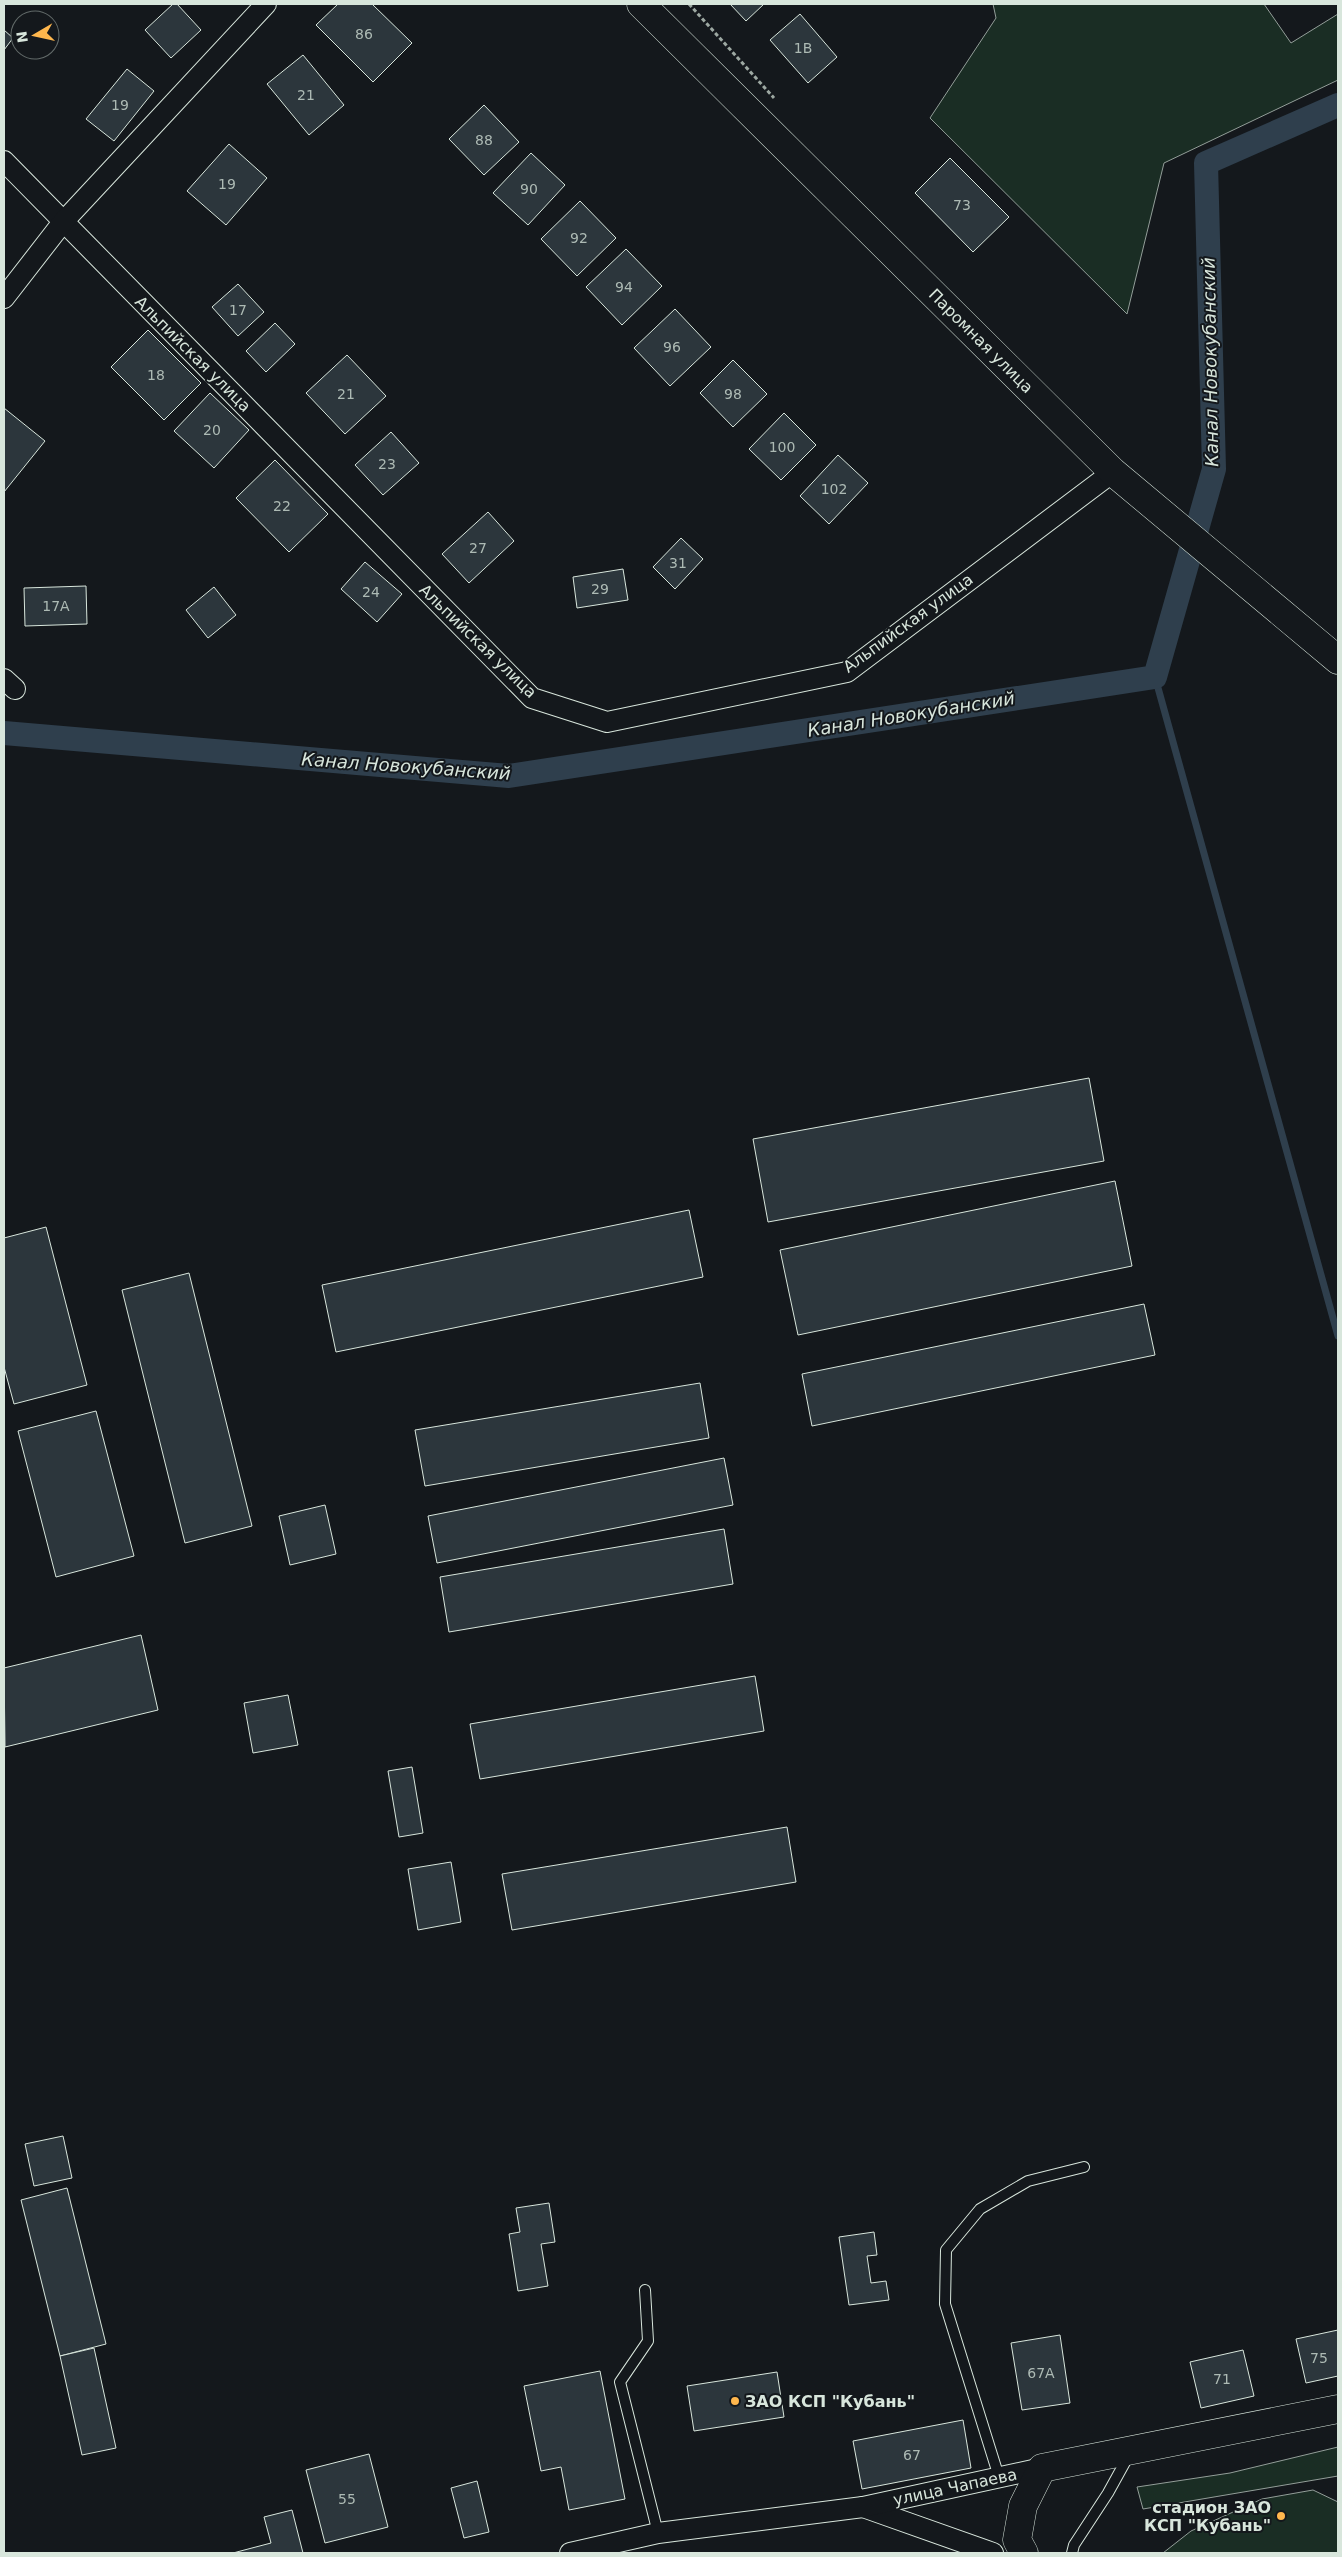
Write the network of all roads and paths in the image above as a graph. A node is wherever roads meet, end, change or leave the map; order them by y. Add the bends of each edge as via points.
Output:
1 (266, 4) edge
2 (641, 4) edge
3 (4, 161) edge
4 (63, 222) junction
5 (4, 298) edge
6 (1113, 472) junction
7 (1338, 660) edge
8 (1084, 2166) dead end
9 (645, 2290) dead end
10 (1338, 2409) edge
11 (1132, 2450) junction
12 (1042, 2468) junction
13 (998, 2478) junction
14 (863, 2507) junction
15 (658, 2533) junction
16 (570, 2553) edge
17 (992, 2553) edge
18 (1024, 2553) edge
19 (1072, 2553) edge

1 - 4 street
2 - 6 main road, Паромная улица
3 - 4 street, Альпийская улица
4 - 5 street
4 - 6 street, Альпийская улица via 532,698 607,722 847,672
6 - 7 main road, Паромная улица
8 - 13 lane via 1028,2181 980,2209 946,2250 945,2304
9 - 15 lane via 648,2341 620,2382
10 - 11 main road, улица Чапаева
11 - 12 main road, улица Чапаева
11 - 19 lane
12 - 13 street, улица Чапаева
12 - 18 main road via 1023,2506 1017,2540
13 - 14 street, улица Чапаева
14 - 15 street, улица Чапаева
14 - 17 street
15 - 16 street, улица Чапаева

